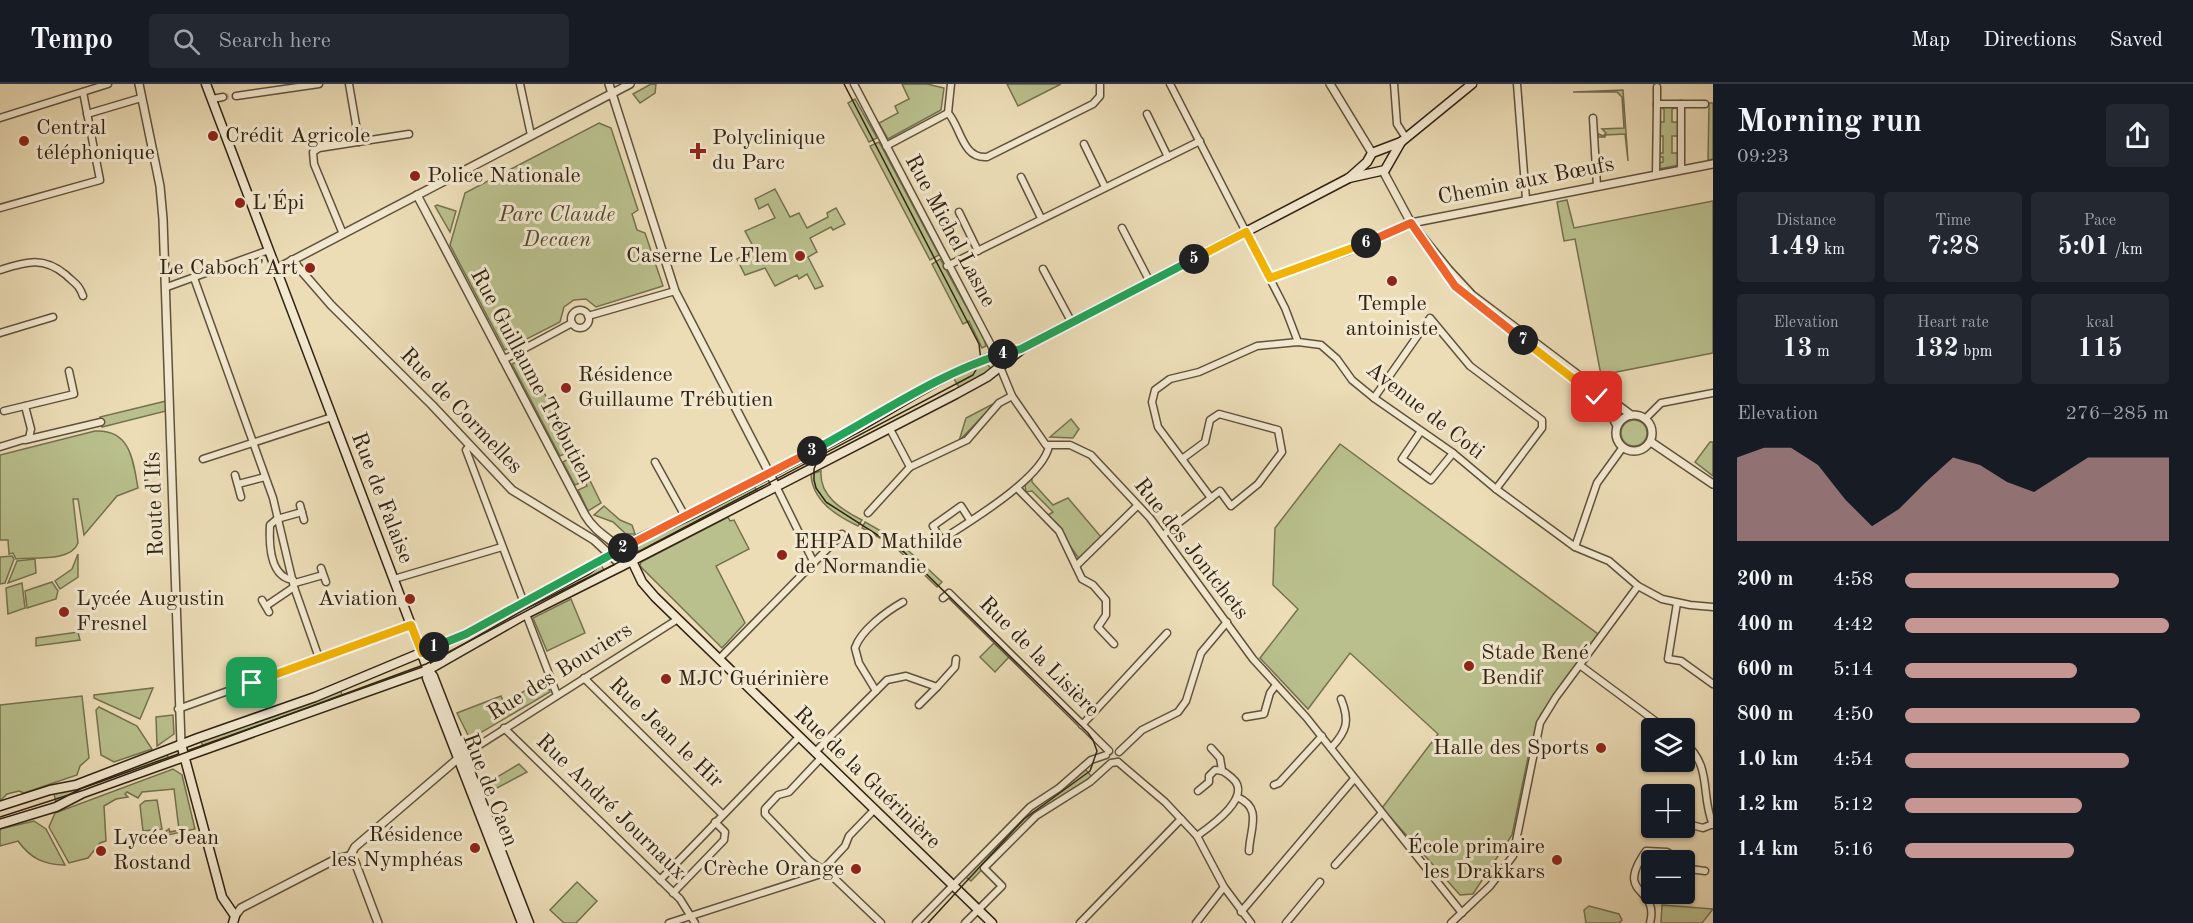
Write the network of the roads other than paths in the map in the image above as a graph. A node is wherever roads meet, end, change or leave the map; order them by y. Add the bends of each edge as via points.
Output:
1 (108, 84) edge
2 (139, 84) edge
3 (206, 84) edge
4 (319, 84) edge
5 (349, 84) edge
6 (520, 84) edge
7 (609, 84) edge
8 (630, 84) edge
9 (854, 84) edge
10 (951, 84) edge
11 (1100, 84) edge
12 (1170, 84) edge
13 (1330, 84) edge
14 (1394, 84) edge
15 (1472, 84) edge
16 (1517, 84) edge
17 (1657, 87) dead end
18 (83, 92) junction
19 (611, 94) junction
20 (236, 96) tunnel mouth
21 (223, 97) tunnel mouth
22 (141, 98) junction
23 (212, 99) junction
24 (1657, 104) junction
25 (1681, 104) junction
26 (1705, 104) dead end
27 (948, 113) junction
28 (87, 114) junction
29 (1147, 114) dead end
30 (0, 118) edge
31 (1593, 118) dead end
32 (409, 134) dead end
33 (531, 135) junction
34 (1404, 140) junction
35 (1200, 141) junction
36 (359, 142) junction
37 (1084, 144) dead end
38 (886, 146) junction
39 (1373, 156) junction
40 (1168, 157) junction
41 (1389, 160) junction
42 (1713, 164) edge
43 (1681, 170) junction
44 (1373, 171) junction
45 (1383, 171) junction
46 (1656, 175) junction
47 (1021, 177) dead end
48 (1349, 178) junction
49 (1597, 186) junction
50 (1105, 187) junction
51 (417, 195) junction
52 (1526, 199) junction
53 (0, 208) edge
54 (959, 212) dead end
55 (1041, 219) junction
56 (1411, 223) junction
57 (1122, 228) dead end
58 (1246, 232) junction
59 (343, 234) junction
60 (1421, 237) junction
61 (269, 250) junction
62 (978, 251) junction
63 (292, 260) junction
64 (947, 266) junction
65 (276, 268) junction
66 (1044, 269) dead end
67 (0, 270) edge
68 (194, 278) junction
69 (1270, 278) junction
70 (1150, 282) junction
71 (167, 287) junction
72 (675, 291) junction
73 (83, 296) dead end
74 (588, 316) junction
75 (53, 317) dead end
76 (572, 323) junction
77 (1072, 323) junction
78 (0, 333) edge
79 (1298, 342) junction
80 (1021, 349) junction
81 (996, 356) junction
82 (503, 360) junction
83 (1000, 366) junction
84 (69, 371) dead end
85 (1713, 393) edge
86 (1012, 396) junction
87 (1374, 398) junction
88 (25, 406) junction
89 (4, 411) dead end
90 (1631, 415) junction
91 (332, 417) junction
92 (1645, 418) junction
93 (101, 422) dead end
94 (1617, 426) junction
95 (890, 429) junction
96 (1422, 431) junction
97 (25, 440) junction
98 (1651, 442) junction
99 (253, 443) junction
100 (470, 445) junction
101 (1049, 446) junction
102 (0, 447) edge
103 (1623, 447) junction
104 (1453, 453) junction
105 (203, 459) dead end
106 (1182, 459) junction
107 (655, 462) dead end
108 (910, 467) junction
109 (768, 473) junction
110 (236, 475) dead end
111 (265, 477) junction
112 (238, 484) junction
113 (1713, 484) edge
114 (776, 486) junction
115 (1017, 488) junction
116 (1496, 489) junction
117 (241, 498) dead end
118 (1211, 498) junction
119 (1137, 507) junction
120 (868, 513) dead end
121 (686, 518) junction
122 (277, 519) junction
123 (304, 520) dead end
124 (970, 520) junction
125 (588, 521) junction
126 (579, 531) junction
127 (842, 534) dead end
128 (1163, 535) junction
129 (502, 547) junction
130 (1575, 547) junction
131 (623, 548) junction
132 (611, 554) junction
133 (632, 561) junction
134 (814, 563) junction
135 (622, 566) junction
136 (1076, 566) junction
137 (321, 568) dead end
138 (394, 579) junction
139 (642, 582) junction
140 (294, 584) junction
141 (1638, 586) junction
142 (943, 598) dead end
143 (903, 602) dead end
144 (524, 603) junction
145 (1677, 603) junction
146 (266, 606) dead end
147 (1713, 606) edge
148 (526, 614) junction
149 (678, 620) junction
150 (1227, 622) junction
151 (411, 625) junction
152 (1167, 633) dead end
153 (1114, 644) dead end
154 (422, 653) junction
155 (319, 658) junction
156 (719, 659) junction
157 (956, 659) dead end
158 (1581, 666) junction
159 (428, 670) junction
160 (584, 678) junction
161 (1713, 684) edge
162 (1276, 686) junction
163 (937, 687) junction
164 (876, 691) junction
165 (557, 695) junction
166 (1341, 699) dead end
167 (920, 705) dead end
168 (178, 709) junction
169 (1246, 717) dead end
170 (1651, 718) edge
171 (1082, 725) junction
172 (504, 728) junction
173 (799, 736) junction
174 (1322, 736) junction
175 (181, 744) junction
176 (1211, 748) dead end
177 (1331, 748) junction
178 (1119, 752) junction
179 (1108, 753) junction
180 (1695, 754) edge
181 (818, 755) junction
182 (462, 756) junction
183 (184, 758) junction
184 (1115, 763) junction
185 (1222, 770) junction
186 (1354, 779) junction
187 (1274, 785) dead end
188 (1198, 791) dead end
189 (1237, 797) junction
190 (0, 806) edge
191 (874, 810) junction
192 (722, 814) junction
193 (1381, 814) junction
194 (1181, 819) junction
195 (714, 822) junction
196 (0, 824) edge
197 (1713, 824) edge
198 (1695, 826) edge
199 (1197, 836) junction
200 (1249, 851) dead end
201 (350, 856) junction
202 (1641, 860) edge
203 (1335, 865) dead end
204 (823, 869) junction
205 (1695, 870) edge
206 (1705, 872) dead end
207 (660, 880) junction
208 (1320, 882) dead end
209 (951, 885) junction
210 (1224, 887) junction
211 (673, 893) junction
212 (1641, 894) edge
213 (1649, 904) edge
214 (978, 910) junction
215 (1241, 912) junction
216 (1462, 913) junction
217 (688, 915) junction
218 (234, 919) edge
219 (879, 922) edge
220 (378, 923) edge
221 (522, 923) edge
222 (530, 923) edge
223 (669, 923) edge
224 (695, 923) edge
225 (916, 923) edge
226 (965, 923) edge
227 (992, 923) edge
228 (1080, 923) edge
229 (1196, 923) edge
230 (1251, 923) edge
231 (1286, 923) edge
232 (1451, 923) edge
233 (1650, 923) edge

1 - 18 street
2 - 22 street, Route d'Ifs
3 - 23 main road, Rue de Falaise
4 - 20 street
5 - 36 street
6 - 33 street
7 - 19 street
8 - 19 street
9 - 38 street, Rue Michel Lasne
10 - 27 street
11 - 27 street via 1101,93 1093,104 987,157 969,151
12 - 35 street
13 - 39 street
14 - 34 street via 1397,124
15 - 34 main road
16 - 52 street
17 - 24 street
18 - 28 street
18 - 30 street
19 - 33 street
19 - 72 street
21 - 23 street
22 - 28 street
22 - 71 street, Route d'Ifs via 160,186
23 - 61 main road, Rue de Falaise
24 - 25 street
24 - 46 street
25 - 26 street
25 - 43 street
27 - 38 street
28 - 53 street via 100,180
29 - 40 street
31 - 49 street
32 - 36 street
33 - 51 street
34 - 39 main road
34 - 41 main road
35 - 40 street
35 - 58 street
36 - 59 street via 319,148 312,155
37 - 50 street
38 - 64 street, Rue Michel Lasne
39 - 41 main road
39 - 44 main road
39 - 48 main road
40 - 50 street
41 - 45 main road
42 - 43 street, Chemin aux Bœufs
43 - 46 street, Chemin aux Bœufs
44 - 45 main road
44 - 48 main road
45 - 56 street
46 - 49 street, Chemin aux Bœufs
47 - 55 street
48 - 58 main road
49 - 52 street, Chemin aux Bœufs
50 - 55 street
51 - 59 street
51 - 82 street, Rue Guillaume Trébutien
52 - 56 street, Chemin aux Bœufs
54 - 62 street
55 - 62 street
56 - 60 street
56 - 69 street, Chemin aux Bœufs via 1349,251
57 - 70 street
58 - 69 street
58 - 70 main road
59 - 63 street
60 - 90 street via 1478,300
60 - 94 street via 1460,290 1592,392 1609,410
61 - 65 main road, Rue de Falaise
61 - 68 street
62 - 64 street
63 - 65 street
63 - 100 street, Rue de Cormelles
64 - 81 street, Rue Michel Lasne
65 - 91 main road, Rue de Falaise
66 - 77 street
67 - 73 street via 33,261 46,262 80,285
68 - 71 street
68 - 99 street
69 - 79 street
70 - 77 main road
71 - 168 street, Route d'Ifs
72 - 74 street
72 - 109 street
74 - 76 street via 577,312
74 - 76 street via 584,327
75 - 78 street
76 - 82 street
77 - 80 main road
79 - 87 street, Avenue de Coti via 1321,345
79 - 106 street, Avenue de Coti via 1257,346 1199,372 1170,379 1155,390 1152,405 1158,427
80 - 81 main road
80 - 83 main road
81 - 83 street, Rue Michel Lasne
81 - 109 main road via 887,408 855,429
82 - 125 street, Rue Guillaume Trébutien
83 - 86 street, Rue Michel Lasne
83 - 95 main road via 983,380
84 - 88 street via 74,394
85 - 92 street via 1661,403
86 - 101 street
86 - 108 street via 999,403 967,440
87 - 96 street, Avenue de Coti
87 - 116 street via 1430,318 1470,366 1542,420 1542,428
88 - 89 street
88 - 97 street via 31,429
90 - 92 street
90 - 94 street
91 - 99 street
91 - 138 main road, Rue de Falaise
92 - 98 street via 1652,430
93 - 97 street
94 - 103 street via 1617,438
95 - 108 street
95 - 114 main road
96 - 104 street, Avenue de Coti
96 - 104 street via 1402,459 1431,480
97 - 102 street
98 - 103 street via 1638,451
98 - 113 street
99 - 105 street
99 - 111 street
100 - 126 street, Rue de Cormelles via 512,490
100 - 129 street via 466,450
101 - 115 street via 1044,460
101 - 119 street, Rue des Jontchets via 1070,445 1091,455
103 - 130 street via 1597,483
104 - 116 street, Avenue de Coti
106 - 118 street, Avenue de Coti
106 - 118 street via 1204,442 1210,420 1219,414 1278,430 1282,452 1258,484 1231,506 1220,491
107 - 121 street
108 - 120 street
109 - 114 street
109 - 121 main road
110 - 112 street
111 - 112 street
111 - 122 street
112 - 117 street
114 - 133 main road
114 - 134 street
115 - 124 street
115 - 136 street via 1059,531
116 - 130 street, Avenue de Coti
118 - 128 street
119 - 128 street, Rue des Jontchets
119 - 136 street
121 - 131 main road
122 - 123 street via 301,509
122 - 140 street
122 - 140 street via 270,525 273,559 280,575
124 - 124 street via 961,506 933,526 941,540
125 - 126 street via 588,530
125 - 131 street, Rue Guillaume Trébutien
126 - 132 street, Rue de Cormelles
127 - 134 street
128 - 150 street, Rue des Jontchets
129 - 138 street
129 - 144 street
130 - 141 street, Avenue de Coti via 1609,561
131 - 132 main road
131 - 133 street, Rue Guillaume Trébutien
132 - 135 street, Rue de Cormelles
132 - 144 main road
133 - 135 main road
133 - 139 main road, Rue de la Guérinière
134 - 156 street
135 - 139 main road, Rue de la Guérinière
135 - 148 main road
136 - 153 street via 1082,579 1106,600 1106,615 1098,627
137 - 140 street via 324,578
138 - 151 main road, Rue de Falaise
139 - 149 main road, Rue de la Guérinière
140 - 146 street
140 - 155 street
141 - 145 street, Avenue de Coti
141 - 158 street
142 - 171 street, Rue de la Lisière via 949,593
143 - 164 street via 890,609 855,648
144 - 154 main road
145 - 147 street, Avenue de Coti
145 - 161 street via 1668,659 1681,661
148 - 159 main road
148 - 165 street
149 - 156 main road, Rue de la Guérinière
149 - 160 street, Rue des Bouviers
150 - 162 street, Rue des Jontchets
150 - 178 street via 1202,653 1186,701 1178,712 1142,730
151 - 154 main road, Rue de Falaise
151 - 155 street
152 - 171 street
154 - 159 main road, Rue de Falaise
154 - 175 main road via 315,698
155 - 168 street
156 - 173 main road, Rue de la Guérinière
157 - 163 street via 955,667
158 - 170 street
158 - 216 street via 1540,723 1513,856
159 - 182 main road, Rue de Caen via 427,678
159 - 183 main road
160 - 165 street, Rue des Bouviers
160 - 192 street, Rue Jean le Hir
162 - 169 street via 1264,714
162 - 174 street, Rue des Jontchets
163 - 164 street via 897,676
163 - 167 street
164 - 181 street
165 - 172 street, Rue des Bouviers
166 - 177 street via 1347,716 1346,730
168 - 175 street, Route d'Ifs
171 - 179 street, Rue de la Lisière
172 - 182 street, Rue des Bouviers
172 - 207 street, Rue André Journaux
173 - 181 main road, Rue de la Guérinière
173 - 192 street
174 - 177 street, Rue des Jontchets
174 - 187 street
175 - 183 main road, Route d'Ifs
175 - 190 main road via 76,785
176 - 185 street via 1220,758
177 - 186 street, Rue des Jontchets
178 - 179 street
178 - 184 street
179 - 184 street, Rue de la Lisière
179 - 209 street via 1091,760 1030,807
180 - 197 street via 1708,776
181 - 191 main road, Rue de la Guérinière
181 - 204 street via 789,792 778,795 765,812 810,861
182 - 201 street via 355,847
182 - 221 main road, Rue de Caen
182 - 222 main road
183 - 196 main road
183 - 218 main road, Route d'Ifs via 222,897
184 - 194 street
184 - 214 street via 1036,816 984,868 1002,885
185 - 188 street via 1211,772 1209,782
185 - 189 street via 1237,782
186 - 193 street, Rue des Jontchets
186 - 215 street
189 - 199 street via 1220,819
189 - 200 street via 1252,808
191 - 204 street
191 - 209 main road, Rue de la Guérinière
192 - 195 street
193 - 203 street
193 - 216 street, Rue des Jontchets
194 - 199 street
194 - 228 street
195 - 207 street
195 - 211 street via 725,832 725,838
197 - 198 street
199 - 210 street
201 - 218 street via 336,859 241,908
201 - 220 street
202 - 212 street via 1634,872 1634,886
204 - 217 street via 818,875
204 - 219 street
205 - 206 street
207 - 211 street, Rue André Journaux
208 - 231 street
209 - 214 main road, Rue de la Guérinière
209 - 225 street
210 - 215 street
210 - 229 street
211 - 217 street, Rue André Journaux
213 - 233 street via 1653,912
214 - 226 street
214 - 227 main road, Rue de la Guérinière
215 - 230 street
216 - 232 street
217 - 223 street
217 - 224 street, Rue André Journaux

